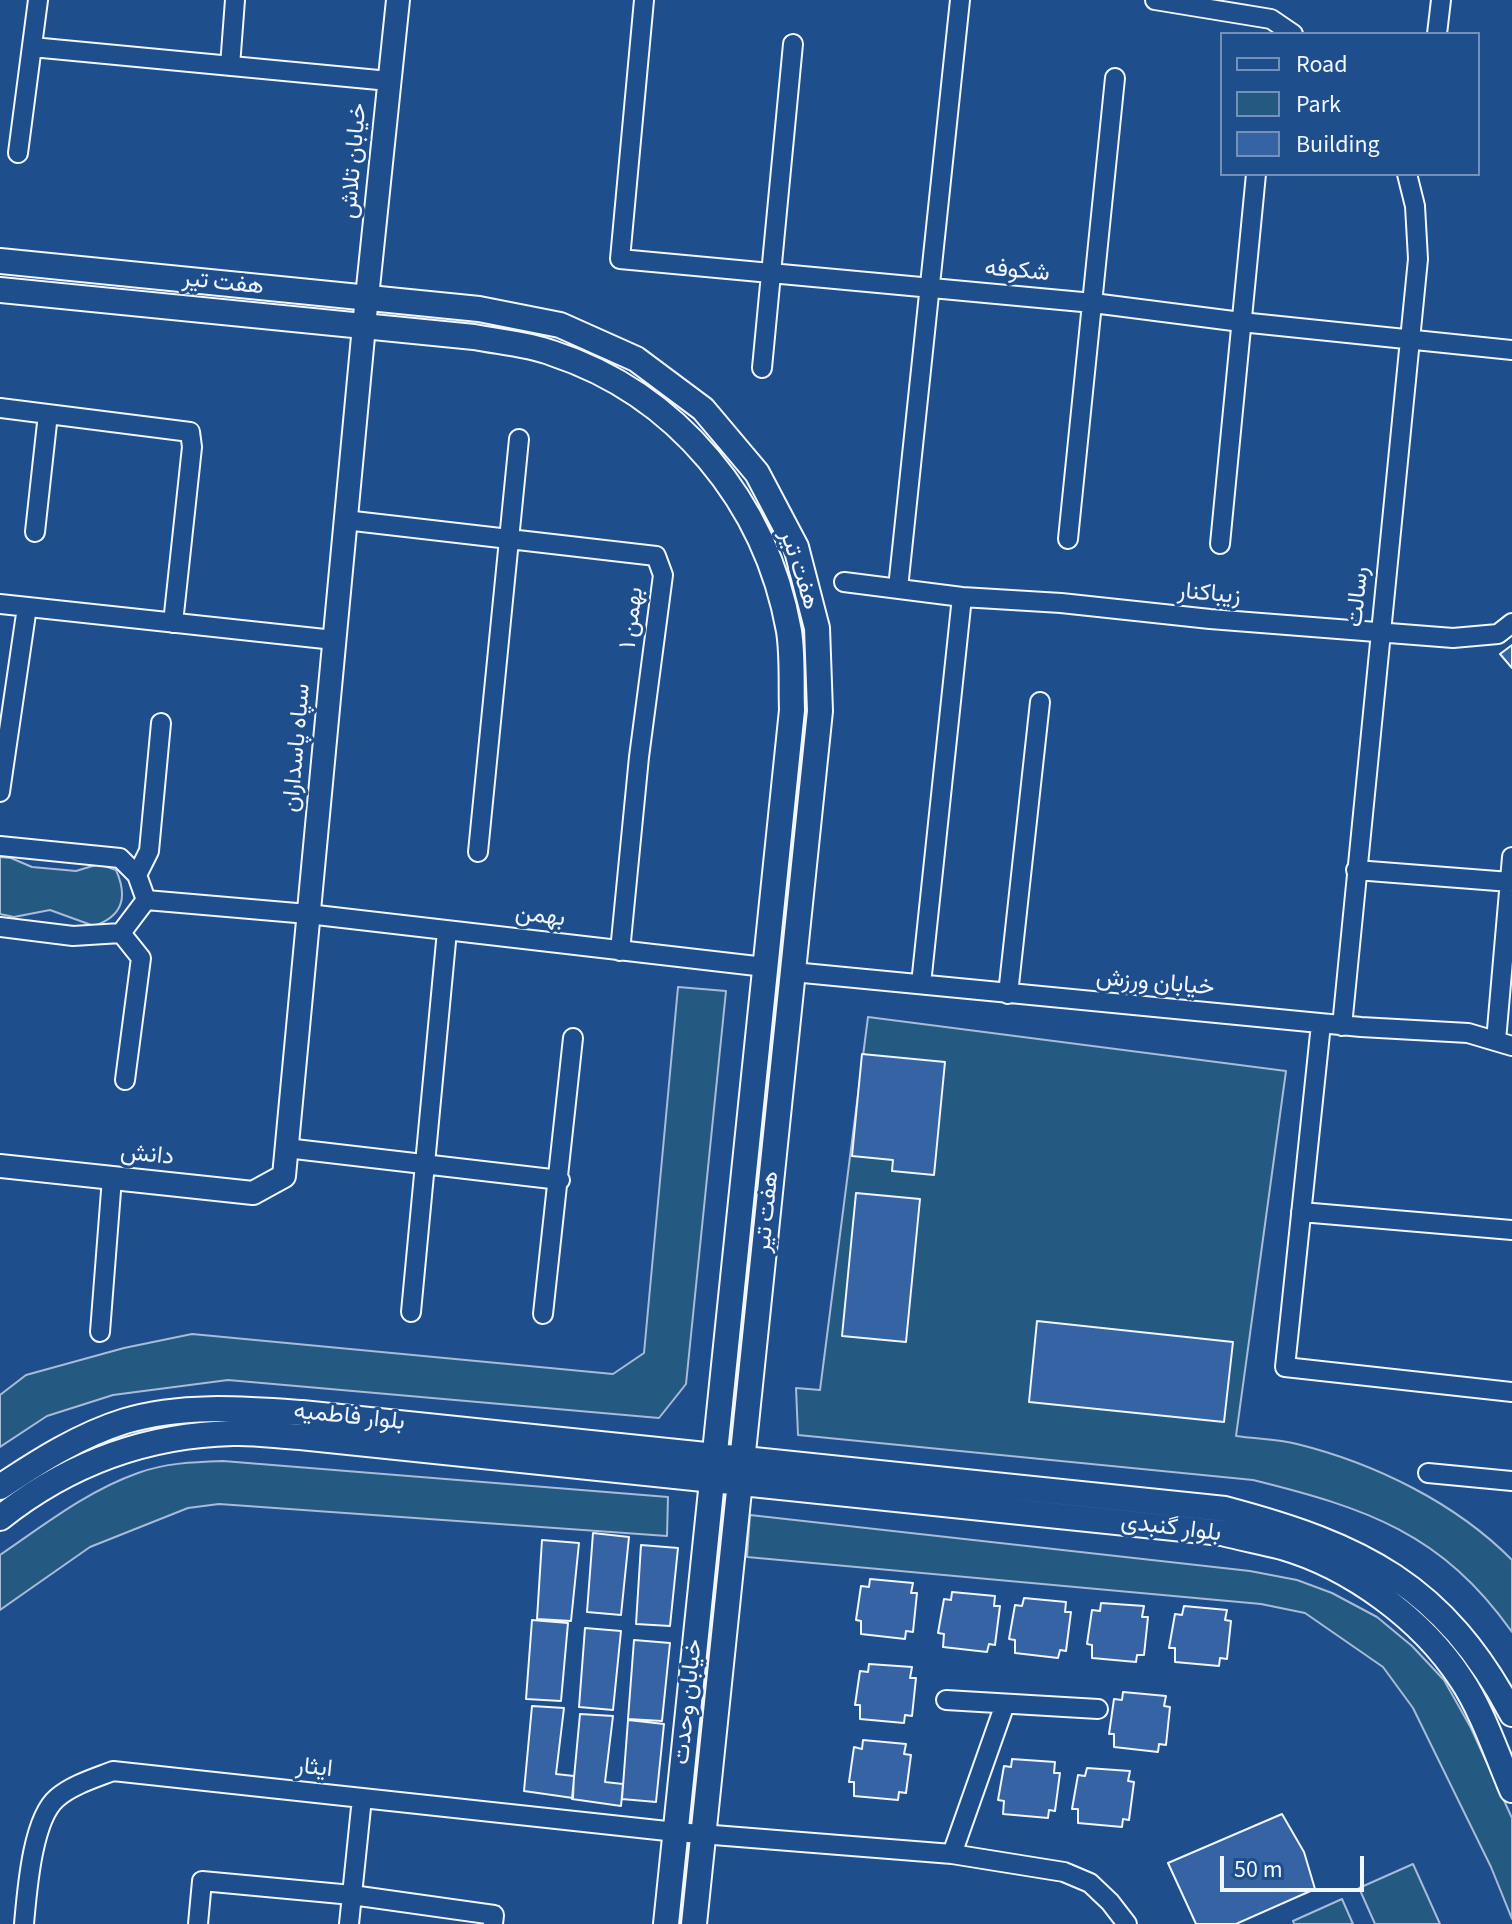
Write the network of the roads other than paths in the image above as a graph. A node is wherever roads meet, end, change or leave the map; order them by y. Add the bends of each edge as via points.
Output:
1 (38, 0) edge
2 (235, 0) edge
3 (398, 0) edge
4 (644, 0) edge
5 (960, 0) edge
6 (1155, 0) edge
7 (1441, 0) edge
8 (1271, 27) edge
9 (1437, 32) edge
10 (793, 44) dead end
11 (32, 47) junction
12 (230, 66) junction
13 (1115, 78) dead end
14 (389, 81) junction
15 (18, 153) dead end
16 (1256, 176) edge
17 (1408, 176) edge
18 (0, 261) edge
19 (772, 272) junction
20 (930, 289) junction
21 (0, 290) edge
22 (368, 298) junction
23 (1093, 303) junction
24 (1241, 322) junction
25 (364, 326) junction
26 (1410, 339) junction
27 (1512, 350) edge
28 (762, 368) dead end
29 (0, 408) edge
30 (48, 414) junction
31 (519, 439) dead end
32 (345, 520) junction
33 (35, 532) dead end
34 (508, 539) junction
35 (1068, 539) dead end
36 (1220, 544) dead end
37 (844, 582) dead end
38 (898, 588) junction
39 (962, 597) junction
40 (0, 604) edge
41 (27, 607) junction
42 (173, 623) junction
43 (1512, 623) edge
44 (1380, 633) junction
45 (334, 640) junction
46 (1040, 702) dead end
47 (161, 723) dead end
48 (0, 792) edge
49 (0, 846) edge
50 (478, 852) dead end
51 (1512, 857) edge
52 (1356, 870) junction
53 (137, 875) junction
54 (1510, 882) junction
55 (146, 900) junction
56 (308, 914) junction
57 (0, 927) edge
58 (447, 931) junction
59 (121, 933) junction
60 (620, 951) junction
61 (765, 967) junction
62 (793, 972) junction
63 (921, 984) junction
64 (1008, 994) junction
65 (1321, 1024) junction
66 (1342, 1026) junction
67 (573, 1038) dead end
68 (1504, 1043) edge
69 (125, 1080) dead end
70 (286, 1148) junction
71 (426, 1165) junction
72 (0, 1166) edge
73 (284, 1176) joint
74 (112, 1178) junction
75 (560, 1180) junction
76 (1301, 1212) junction
77 (1512, 1230) edge
78 (411, 1312) dead end
79 (543, 1314) dead end
80 (100, 1332) dead end
81 (1512, 1392) edge
82 (715, 1456) junction
83 (741, 1471) junction
84 (1428, 1473) dead end
85 (712, 1480) junction
86 (1512, 1481) edge
87 (0, 1487) edge
88 (0, 1518) edge
89 (946, 1700) dead end
90 (1005, 1704) junction
91 (1098, 1709) dead end
92 (1512, 1714) edge
93 (1512, 1790) edge
94 (362, 1798) junction
95 (676, 1832) junction
96 (703, 1834) junction
97 (952, 1854) junction
98 (352, 1895) junction
99 (494, 1919) edge
100 (24, 1924) edge
101 (198, 1924) edge
102 (349, 1924) edge
103 (666, 1924) edge
104 (694, 1924) edge
105 (1127, 1924) edge

1 - 11 street
2 - 12 street
3 - 14 street, خیابان تلاش
4 - 19 street, شکوفه via 620,259
5 - 20 street
6 - 8 street
7 - 9 street
10 - 19 street
11 - 12 street
11 - 15 street
12 - 14 street
13 - 23 street
14 - 22 street, خیابان تلاش
16 - 24 street
17 - 26 street, رسالت via 1418,259
18 - 22 main road, هفت تیر
19 - 20 street, شکوفه
19 - 28 street
20 - 23 street, شکوفه
20 - 38 street
21 - 25 main road, هفت تیر
22 - 25 street, خیابان تلاش
22 - 62 main road, هفت تیر via 479,309 560,325 623,353 703,409 757,473 796,547 817,628 820,711
23 - 24 street, شکوفه
23 - 35 street
24 - 26 street, شکوفه
24 - 36 street
25 - 32 street, سپاه پاسداران
25 - 61 main road, هفت تیر via 474,337 551,352 622,383 684,430 734,489 769,557 789,632 792,710
26 - 27 street, شکوفه
26 - 44 street, رسالت
29 - 30 street
30 - 33 street
30 - 42 street via 190,432
31 - 34 street
32 - 34 street, بهمن ۱
32 - 45 street, سپاه پاسداران
34 - 50 street
34 - 60 street, بهمن ۱ via 656,556 663,575
37 - 38 street, زیباکنار
38 - 39 street, زیباکنار
39 - 44 street, زیباکنار
39 - 63 street
40 - 41 street
41 - 42 street
41 - 48 street
42 - 45 street
43 - 44 street, زیباکنار via 1498,634 1453,638
44 - 52 street, رسالت
45 - 56 street, سپاه پاسداران
46 - 64 street
47 - 53 street via 149,851
49 - 53 street via 120,858
51 - 54 street
52 - 54 street
52 - 66 street, رسالت
53 - 55 street
54 - 68 street
55 - 56 street, بهمن
55 - 59 street
56 - 58 street, بهمن
56 - 70 street, سپاه پاسداران
57 - 59 street via 73,936
58 - 60 street, بهمن
58 - 71 street
59 - 69 street via 141,958
60 - 61 street, بهمن
61 - 82 main road, هفت تیر
62 - 63 street, خیابان ورزش
62 - 83 main road, هفت تیر
63 - 64 street, خیابان ورزش
64 - 65 street, خیابان ورزش
65 - 66 street, خیابان ورزش
65 - 76 street
66 - 68 street, خیابان ورزش via 1468,1033
67 - 75 street
70 - 71 street
70 - 73 street, سپاه پاسداران
71 - 75 street
71 - 78 street
72 - 74 street, دانش
73 - 74 street, دانش via 253,1193
74 - 80 street
75 - 79 street
76 - 77 street
76 - 81 street via 1285,1367
82 - 83 main road, بلوار گنبدی
82 - 85 main road, هفت تیر
82 - 87 main road, بلوار فاطمیه via 235,1408 126,1421 50,1454
83 - 85 main road, بلوار گنبدی
83 - 92 main road, بلوار گنبدی via 1225,1509 1283,1524 1371,1560 1408,1585 1440,1613 1490,1673
83 - 93 main road, بلوار گنبدی via 1222,1533 1285,1548 1372,1589 1419,1629 1462,1679
83 - 96 main road, خیابان وحدت
84 - 86 street
85 - 88 main road, بلوار فاطمیه via 235,1433 173,1437 113,1452 62,1476
85 - 95 main road, خیابان وحدت
89 - 90 street
90 - 91 street
90 - 97 street
94 - 95 street, ایثار
94 - 98 street
94 - 100 street, ایثار via 113,1771 55,1799 39,1828
95 - 96 street, ایثار
95 - 103 main road, خیابان وحدت
96 - 97 street, ایثار
96 - 104 main road, خیابان وحدت
97 - 105 street, ایثار via 1064,1872 1090,1883
98 - 99 street
98 - 101 street via 202,1881
98 - 102 street

